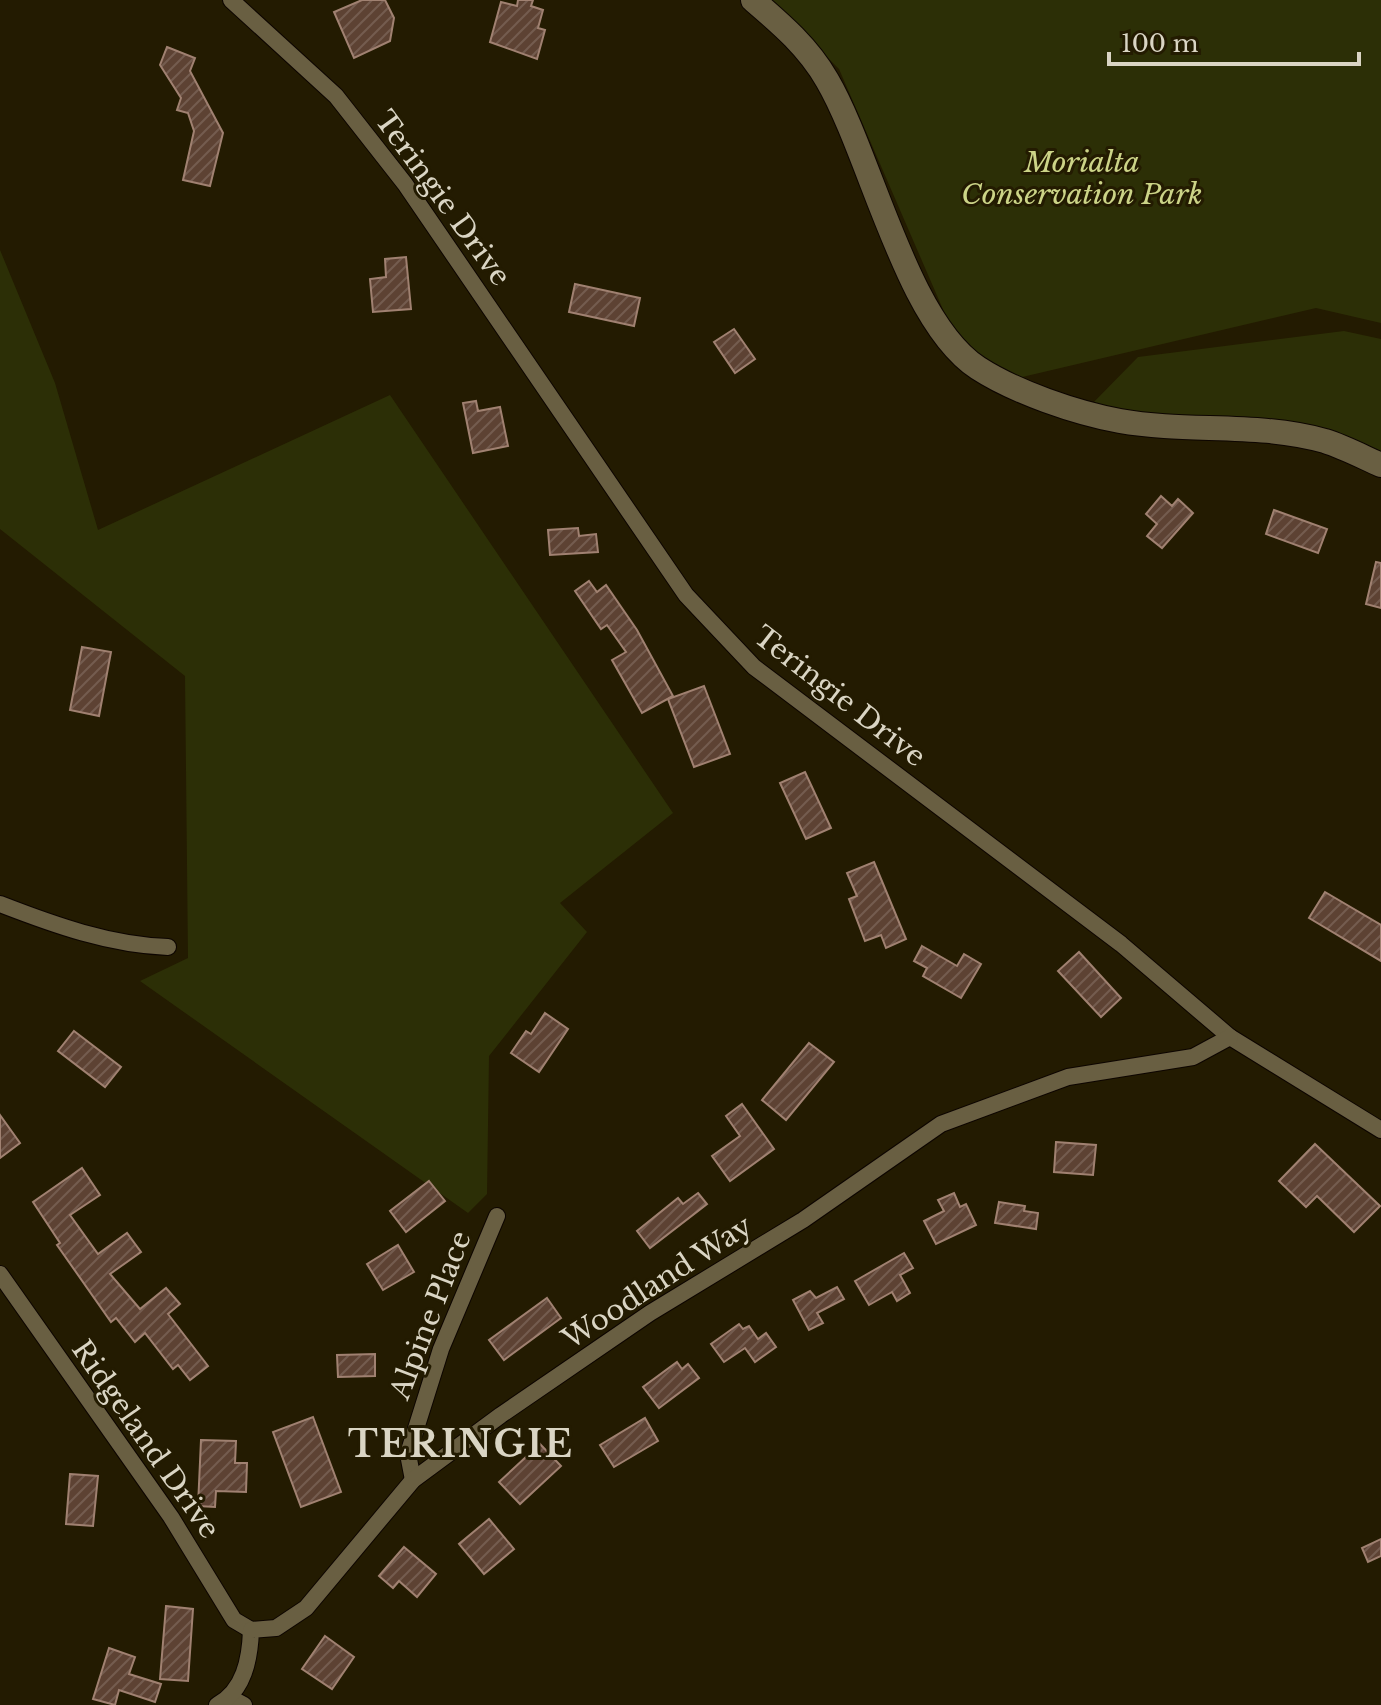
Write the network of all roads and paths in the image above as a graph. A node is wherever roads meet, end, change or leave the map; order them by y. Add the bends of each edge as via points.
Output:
1 (231, 0) edge
2 (753, 0) edge
3 (1381, 465) edge
4 (0, 904) edge
5 (168, 947) dead end
6 (1230, 1037) junction
7 (1381, 1130) edge
8 (497, 1216) dead end
9 (0, 1274) edge
10 (413, 1480) junction
11 (251, 1630) junction
12 (231, 1703) edge

1 - 6 street, Teringie Drive via 336,96 397,173 686,595 754,667 1121,944
2 - 3 main road via 797,38 826,79 917,290 946,336 976,366 1026,393 1120,421 1250,428 1326,441
4 - 5 street via 133,945
6 - 7 street, Teringie Drive
6 - 10 street, Woodland Way via 1193,1057 1068,1077 941,1124 803,1220 650,1313
8 - 10 street, Alpine Place via 441,1349 412,1439 408,1454
9 - 11 street, Ridgeland Drive via 171,1517 234,1620
10 - 11 street, Woodland Way via 306,1608 276,1628
11 - 12 street via 250,1660

